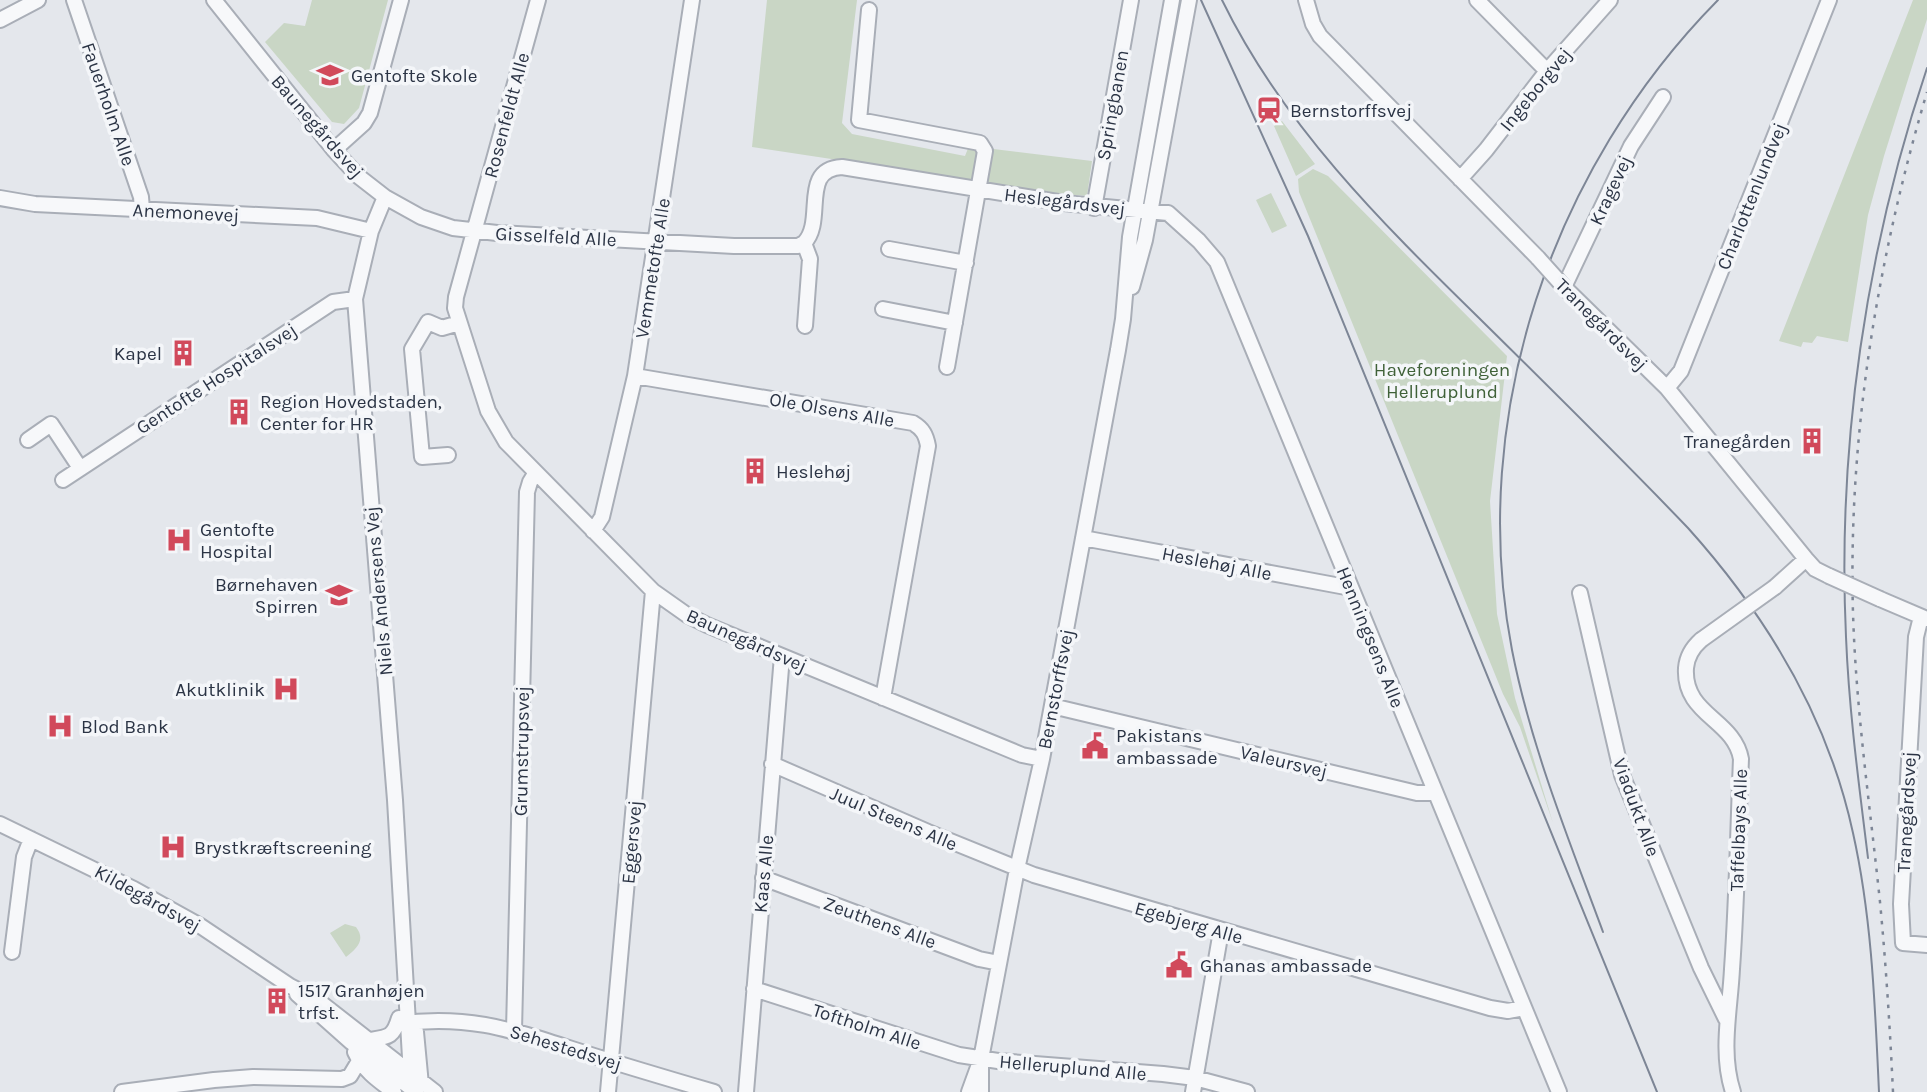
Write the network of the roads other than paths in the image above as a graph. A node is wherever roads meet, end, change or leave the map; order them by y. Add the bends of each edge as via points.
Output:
1 (38, 0) edge
2 (74, 0) edge
3 (214, 0) edge
4 (401, 0) edge
5 (538, 0) edge
6 (692, 0) edge
7 (1172, 0) edge
8 (1189, 0) edge
9 (1306, 0) edge
10 (1476, 0) edge
11 (1610, 0) edge
12 (1829, 0) edge
13 (1126, 1) edge
14 (869, 10) dead end
15 (0, 20) edge
16 (1547, 71) junction
17 (1663, 97) dead end
18 (334, 150) junction
19 (1460, 180) junction
20 (979, 190) junction
21 (385, 197) junction
22 (0, 198) edge
23 (1094, 208) junction
24 (142, 209) junction
25 (1135, 210) junction
26 (1151, 212) junction
27 (371, 231) junction
28 (475, 231) junction
29 (656, 242) junction
30 (804, 243) junction
31 (889, 249) dead end
32 (966, 262) junction
33 (1564, 287) junction
34 (355, 299) junction
35 (883, 309) dead end
36 (1124, 319) junction
37 (459, 323) junction
38 (955, 323) junction
39 (805, 326) dead end
40 (947, 367) dead end
41 (635, 376) junction
42 (1667, 388) junction
43 (29, 440) dead end
44 (448, 455) dead end
45 (80, 468) junction
46 (536, 474) junction
47 (63, 480) dead end
48 (593, 531) junction
49 (1083, 538) junction
50 (1806, 559) junction
51 (1351, 588) junction
52 (653, 591) junction
53 (1580, 593) dead end
54 (1924, 618) edge
55 (782, 656) junction
56 (883, 698) junction
57 (1052, 706) junction
58 (1042, 760) junction
59 (772, 764) junction
60 (1435, 793) junction
61 (0, 824) edge
62 (31, 839) junction
63 (1017, 869) junction
64 (763, 878) junction
65 (1221, 931) junction
66 (1927, 944) edge
67 (12, 952) dead end
68 (999, 963) junction
69 (1732, 970) junction
70 (1703, 974) junction
71 (290, 986) junction
72 (754, 989) junction
73 (1524, 1008) junction
74 (1726, 1019) junction
75 (407, 1022) junction
76 (514, 1030) junction
77 (369, 1040) junction
78 (351, 1042) junction
79 (981, 1059) junction
80 (359, 1060) junction
81 (611, 1061) junction
82 (1194, 1085) edge
83 (415, 1086) edge
84 (122, 1092) edge
85 (394, 1092) edge
86 (435, 1092) edge
87 (608, 1092) edge
88 (714, 1092) edge
89 (746, 1092) edge
90 (969, 1092) edge
91 (981, 1092) edge
92 (1247, 1092) edge
93 (1559, 1092) edge
94 (1733, 1092) edge

1 - 15 street
2 - 24 street, Fauerholm Alle
3 - 18 street, Baunegårdsvej
4 - 18 street via 370,113
5 - 28 street, Rosenfeldt Alle
6 - 29 street, Vemmetofte Alle
7 - 25 street, Bernstorffsvej
8 - 26 street, Bernstorffsvej
9 - 19 street, Tranegårdsvej via 1320,36
10 - 16 street
11 - 16 street, Ingeborgvej
12 - 42 street, Charlottenlundvej via 1681,371
13 - 23 street, Springbanen
14 - 20 street, Heslegårdsvej via 859,120 980,143 985,151
16 - 19 street, Ingeborgvej
17 - 33 street, Kragevej via 1631,146
18 - 21 street, Baunegårdsvej
19 - 33 street, Tranegårdsvej, bridge
20 - 23 street, Heslegårdsvej
20 - 30 street, Heslegårdsvej via 842,167 826,171 817,184 812,233
20 - 32 street
21 - 27 street, Niels Andersens Vej
21 - 28 street, Baunegårdsvej via 421,217
22 - 24 street, Anemonevej
23 - 25 street, Heslegårdsvej
24 - 27 street, Anemonevej via 317,218
25 - 26 street, Heslegårdsvej
25 - 36 street, Bernstorffsvej
26 - 36 street, Bernstorffsvej
26 - 51 street, Henningsens Alle via 1170,215 1217,262
27 - 34 street, Niels Andersens Vej
28 - 29 street, Gisselfeld Alle
28 - 37 street, Baunegårdsvej via 456,297
29 - 30 street, Gisselfeld Alle
29 - 41 street, Vemmetofte Alle
30 - 39 street via 810,259
31 - 32 street
32 - 38 street
33 - 42 street, Tranegårdsvej
34 - 45 street, Gentofte Hospitalsvej via 333,302
34 - 75 street, Niels Andersens Vej
35 - 38 street
36 - 49 street, Bernstorffsvej
37 - 44 street via 442,328 428,322 412,349 422,457
37 - 46 street, Baunegårdsvej via 488,411 506,442
38 - 40 street
41 - 48 street, Vemmetofte Alle via 602,517
41 - 56 street, Ole Olsens Alle via 921,428 928,446
42 - 50 street, Tranegårdsvej
43 - 45 street via 51,424
45 - 47 street, Gentofte Hospitalsvej
46 - 48 street, Baunegårdsvej
46 - 76 street, Grumstrupsvej via 527,492
48 - 52 street, Baunegårdsvej
49 - 51 street, Heslehøj Alle
49 - 57 street, Bernstorffsvej
50 - 54 street, Tranegårdsvej, bridge via 1815,569
50 - 69 street, Taffelbays Alle, bridge via 1701,640 1687,659 1688,688 1695,703 1733,738 1741,759
51 - 60 street, Henningsens Alle
52 - 55 street, Baunegårdsvej via 687,615
52 - 81 street, Eggersvej
53 - 70 street, Viadukt Alle via 1622,775
54 - 66 street, Tranegårdsvej via 1916,637 1902,904 1903,943
55 - 56 street, Baunegårdsvej
55 - 59 street, Kaas Alle
56 - 58 street, Baunegårdsvej
57 - 58 street, Bernstorffsvej
57 - 60 street, Valeursvej via 1417,793
58 - 63 street, Bernstorffsvej
59 - 63 street, Juul Steens Alle
59 - 64 street, Kaas Alle
60 - 73 street, Henningsens Alle
61 - 62 street, Kildegårdsvej
62 - 67 street via 24,857
62 - 71 street, Kildegårdsvej via 164,904
63 - 65 street, Egebjerg Alle
63 - 68 street, Bernstorffsvej
64 - 68 street, Zeuthens Alle
64 - 72 street, Kaas Alle
65 - 73 street, Egebjerg Alle via 1490,1008
65 - 82 street
68 - 79 street, Bernstorffsvej
69 - 70 street via 1722,978
69 - 74 street, Taffelbays Alle
70 - 74 street, Viadukt Alle
71 - 77 street, Kildegårdsvej via 316,999
71 - 78 street, Kildegårdsvej
72 - 79 street, Toftholm Alle
72 - 89 street, Kaas Alle
73 - 93 street, Henningsens Alle
74 - 94 street, Taffelbays Alle
75 - 76 street, Sehestedsvej via 443,1019
75 - 77 street via 389,1037
75 - 83 street
76 - 81 street, Sehestedsvej
77 - 83 street, Kildegårdsvej
78 - 80 street, Kildegårdsvej
78 - 83 street, Kildegårdsvej
79 - 82 street, Helleruplund Alle
79 - 90 street, Bernstorffsvej
79 - 91 street, Bernstorffsvej
80 - 84 street via 350,1076 342,1079 253,1077
80 - 85 street, Kildegårdsvej
81 - 87 street, Eggersvej
81 - 88 street, Sehestedsvej
82 - 92 street, Helleruplund Alle
83 - 86 street, Kildegårdsvej

